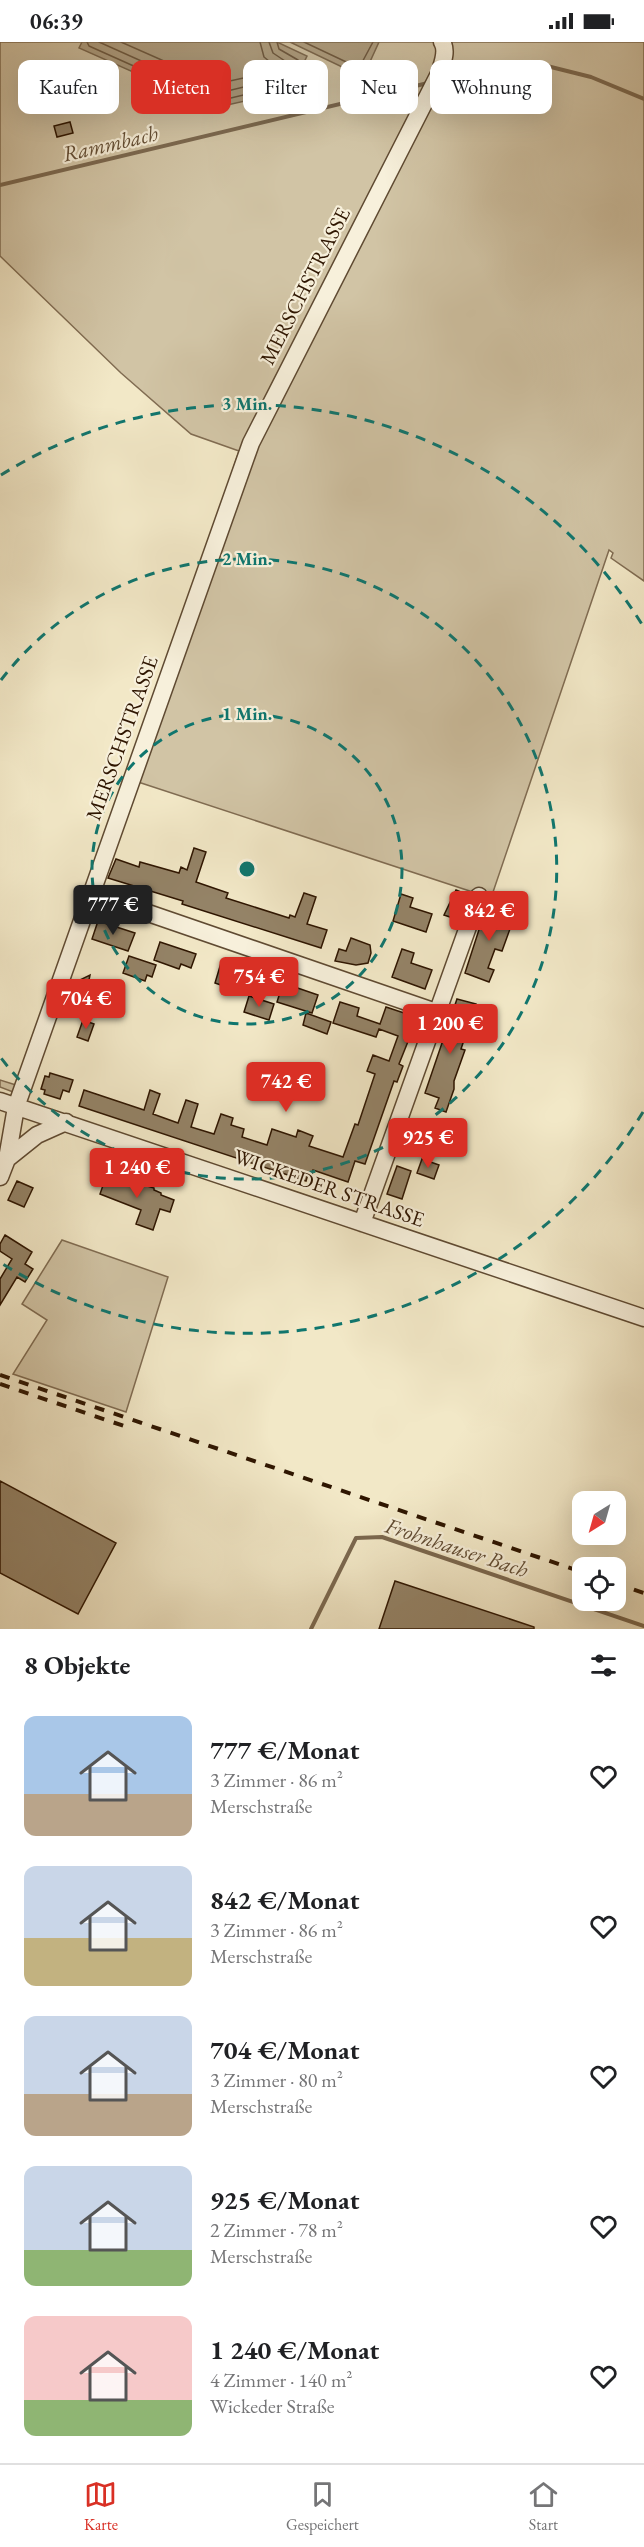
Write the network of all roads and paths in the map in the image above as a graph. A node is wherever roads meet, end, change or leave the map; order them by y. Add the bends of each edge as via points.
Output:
1 (442, 42) edge
2 (90, 894) junction
3 (478, 896) dead end
4 (436, 1012) junction
5 (0, 1101) edge
6 (16, 1107) junction
7 (66, 1122) junction
8 (7, 1159) junction
9 (0, 1177) edge
10 (362, 1223) junction
11 (644, 1318) edge

1 - 2 street, MERSCHSTRASSE via 444,60 439,74 251,443
2 - 4 street
2 - 6 street, MERSCHSTRASSE
3 - 4 street
4 - 10 street
5 - 6 street, WICKEDER STRASSE
6 - 7 street, WICKEDER STRASSE
6 - 8 street, MERSCHSTRASSE
7 - 8 street via 37,1135
7 - 10 street, WICKEDER STRASSE
8 - 9 street, MERSCHSTRASSE
10 - 11 street, WICKEDER STRASSE

